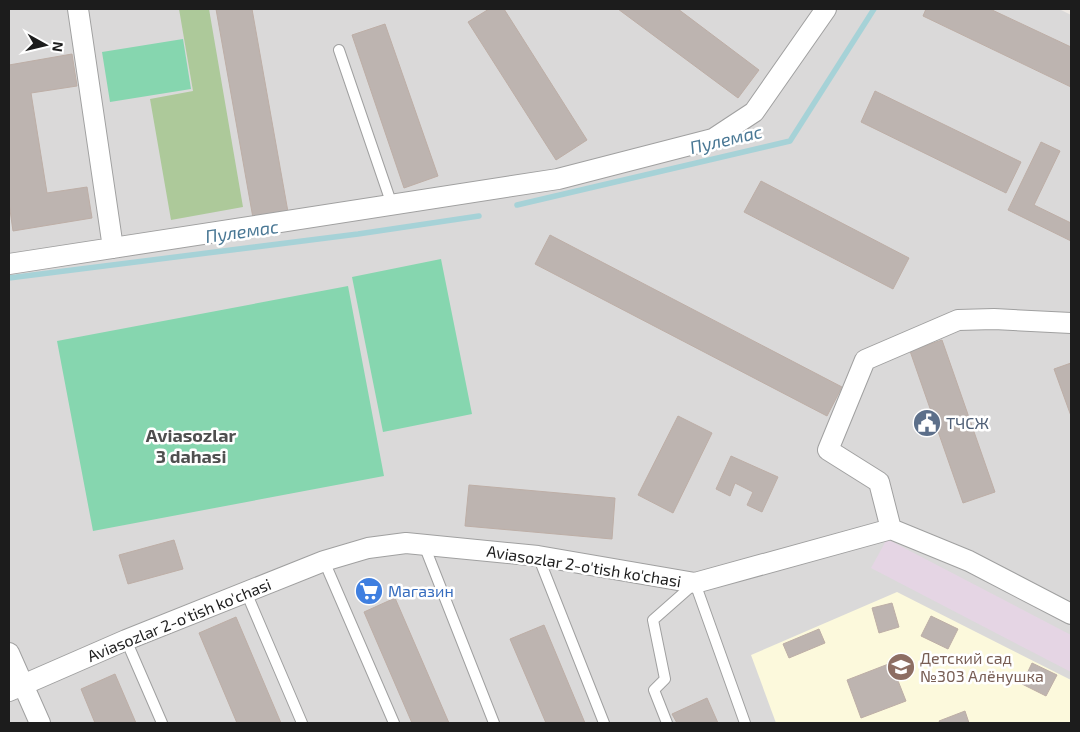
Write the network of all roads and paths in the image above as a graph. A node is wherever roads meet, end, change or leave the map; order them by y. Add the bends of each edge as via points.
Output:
1 (78, 9) edge
2 (826, 9) edge
3 (339, 50) dead end
4 (392, 205) junction
5 (113, 248) junction
6 (9, 264) edge
7 (1071, 323) edge
8 (891, 529) junction
9 (424, 545) junction
10 (538, 556) junction
11 (324, 561) junction
12 (694, 583) junction
13 (246, 592) junction
14 (1071, 614) edge
15 (126, 640) junction
16 (9, 653) edge
17 (16, 688) edge
18 (40, 723) edge
19 (162, 723) edge
20 (302, 723) edge
21 (394, 723) edge
22 (494, 723) edge
23 (604, 723) edge
24 (667, 723) edge
25 (745, 723) edge

1 - 5 street
2 - 4 street via 754,112 713,139 558,179
3 - 4 lane
4 - 5 street
5 - 6 street
7 - 8 street via 958,320 865,360 828,450 879,482
8 - 12 street, Aviasozlar 2-o'tish ko'chasi
8 - 14 street via 969,561
9 - 10 street, Aviasozlar 2-o'tish ko'chasi
9 - 11 street, Aviasozlar 2-o'tish ko'chasi via 406,543 368,548
9 - 22 lane
10 - 12 street, Aviasozlar 2-o'tish ko'chasi
10 - 23 lane
11 - 13 street, Aviasozlar 2-o'tish ko'chasi
11 - 21 lane
12 - 24 lane via 653,620 665,679 654,690
12 - 25 lane
13 - 15 street, Aviasozlar 2-o'tish ko'chasi
13 - 20 lane
15 - 17 street, Aviasozlar 2-o'tish ko'chasi
15 - 19 lane
16 - 17 street
17 - 18 street

